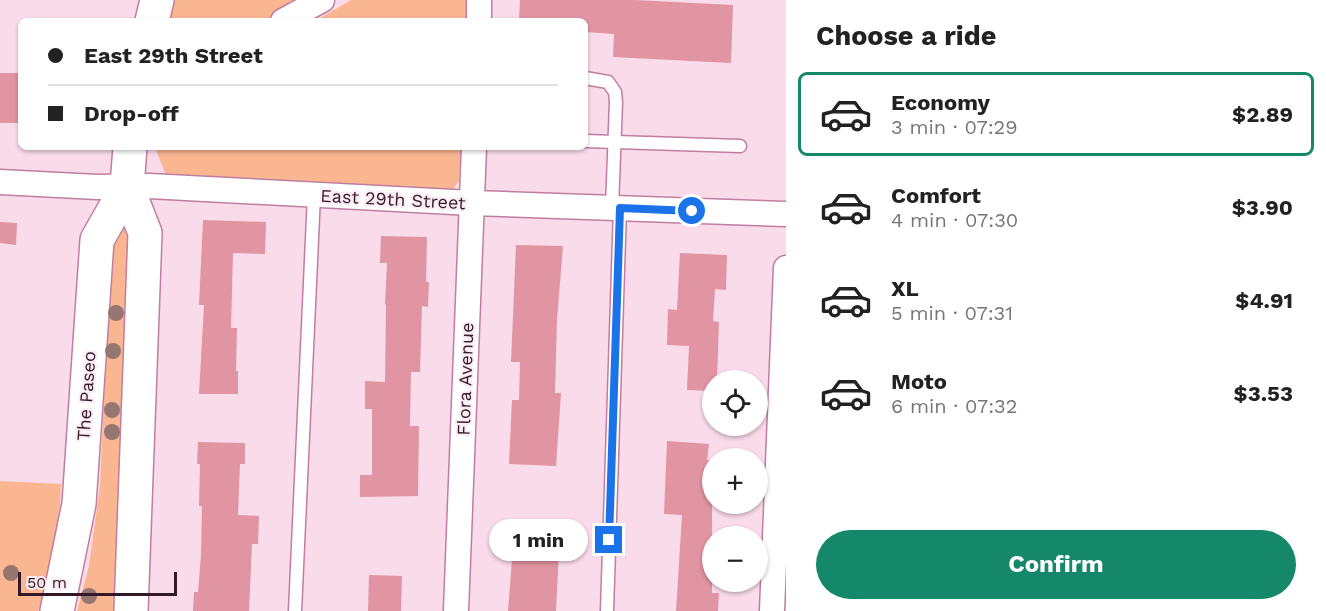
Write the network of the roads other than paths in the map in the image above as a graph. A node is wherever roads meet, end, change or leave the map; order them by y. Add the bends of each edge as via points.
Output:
1 (157, 0) edge
2 (322, 0) edge
3 (479, 0) edge
4 (153, 18) edge
5 (289, 18) edge
6 (479, 18) edge
7 (588, 79) edge
8 (588, 141) edge
9 (615, 141) junction
10 (740, 146) dead end
11 (130, 150) edge
12 (474, 150) edge
13 (0, 182) edge
14 (127, 187) junction
15 (314, 195) junction
16 (472, 203) junction
17 (616, 208) junction
18 (786, 214) edge
19 (786, 268) edge
20 (57, 611) edge
21 (131, 611) edge
22 (295, 611) edge
23 (456, 611) edge
24 (607, 611) edge
25 (772, 611) edge

1 - 4 main road
2 - 5 street
3 - 6 street
7 - 9 lane via 608,82 615,92
8 - 9 lane
9 - 10 lane
9 - 17 lane
11 - 14 main road, The Paseo
12 - 16 street, Flora Avenue
13 - 14 street, East 29th Street
14 - 15 street, East 29th Street
14 - 20 main road, The Paseo via 97,240 79,504
14 - 21 main road, The Paseo via 145,233
15 - 16 street, East 29th Street
15 - 22 lane
16 - 17 street, East 29th Street
16 - 23 street, Flora Avenue
17 - 18 street, East 29th Street
17 - 24 lane
19 - 25 street

